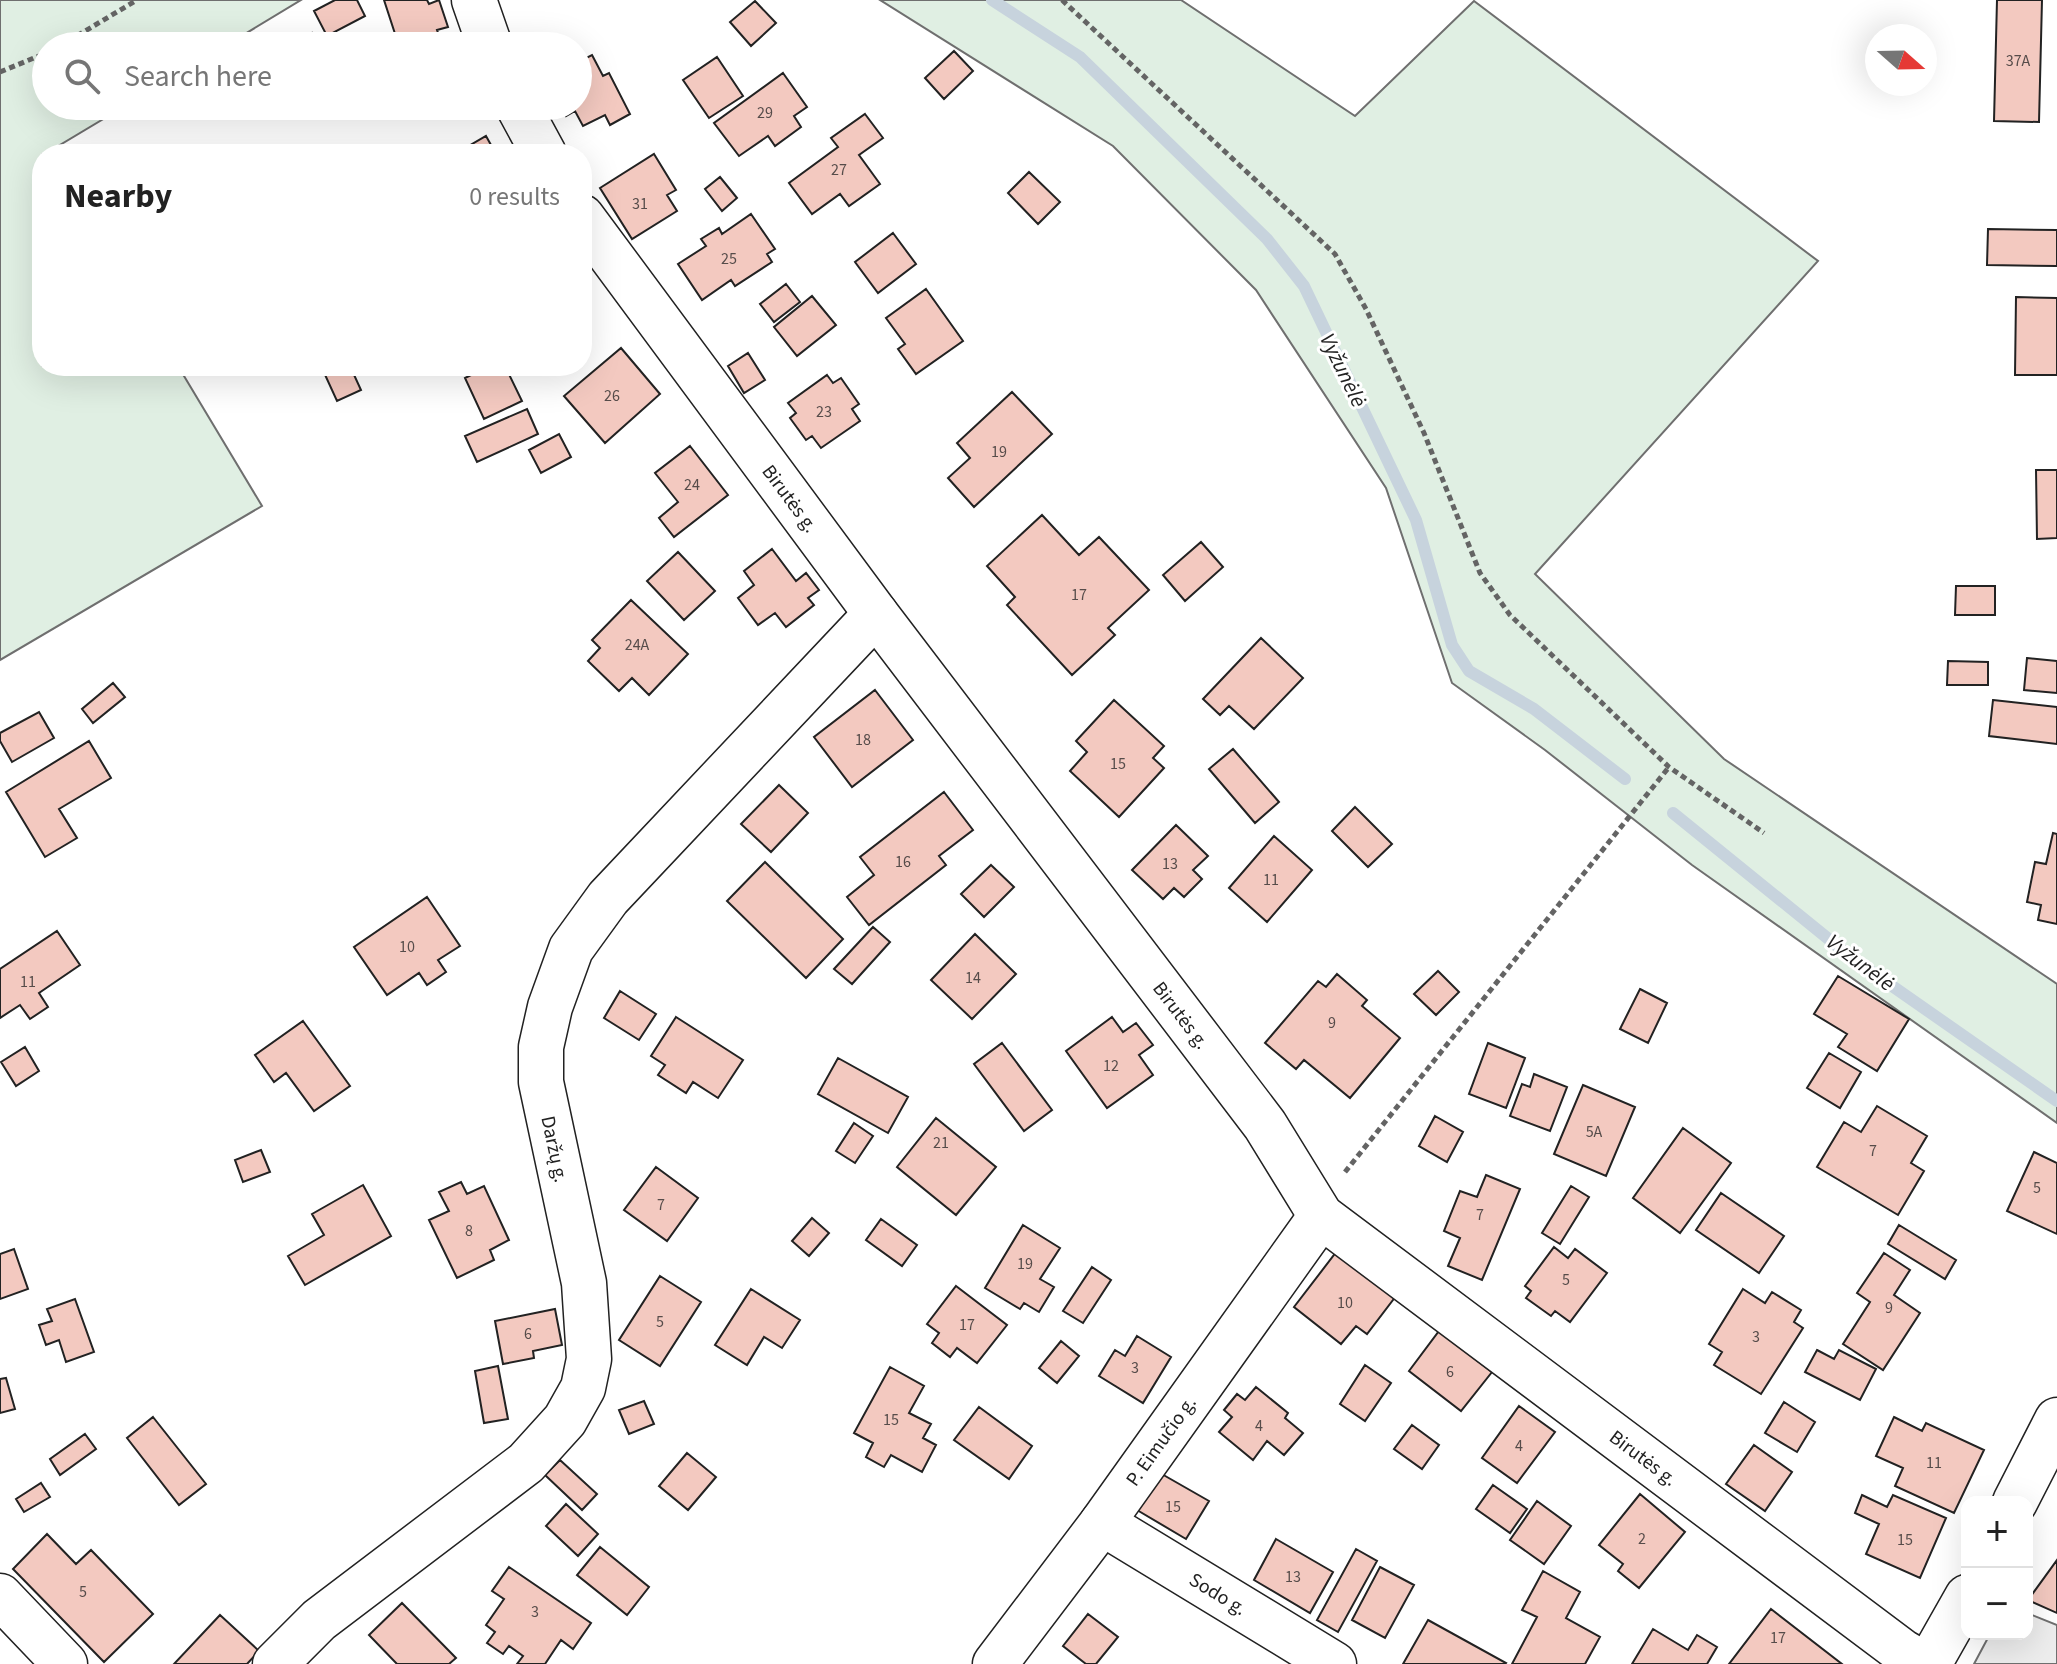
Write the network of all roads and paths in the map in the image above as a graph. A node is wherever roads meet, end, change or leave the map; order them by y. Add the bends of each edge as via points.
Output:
1 (137, 0) edge
2 (474, 0) edge
3 (1062, 0) edge
4 (83, 32) edge
5 (485, 32) edge
6 (32, 59) edge
7 (0, 72) edge
8 (526, 120) edge
9 (539, 144) edge
10 (592, 231) edge
11 (876, 614) junction
12 (1669, 767) junction
13 (1764, 833) dead end
14 (1321, 1216) junction
15 (2057, 1420) edge
16 (2018, 1496) edge
17 (1102, 1523) junction
18 (0, 1596) edge
19 (1961, 1607) edge
20 (65, 1664) edge
21 (275, 1664) edge
22 (995, 1664) edge
23 (1334, 1664) edge
24 (1927, 1664) edge

1 - 4 path
2 - 5 street
3 - 12 path via 1335,254 1424,433 1480,573 1510,615
6 - 7 path
8 - 9 street
10 - 11 street, Birutės g.
11 - 14 street, Birutės g. via 1265,1125
11 - 21 street, Daržų g. via 608,898 571,949 550,1007 541,1058 541,1082 584,1283 589,1359 583,1388 565,1420 526,1463 319,1620
12 - 13 path
12 - 14 path via 1342,1176
14 - 17 street, P. Eimučio g.
14 - 24 street, Birutės g. via 1903,1652
15 - 16 street
17 - 22 street, P. Eimučio g.
17 - 23 street, Sodo g.
18 - 20 street
19 - 24 street

